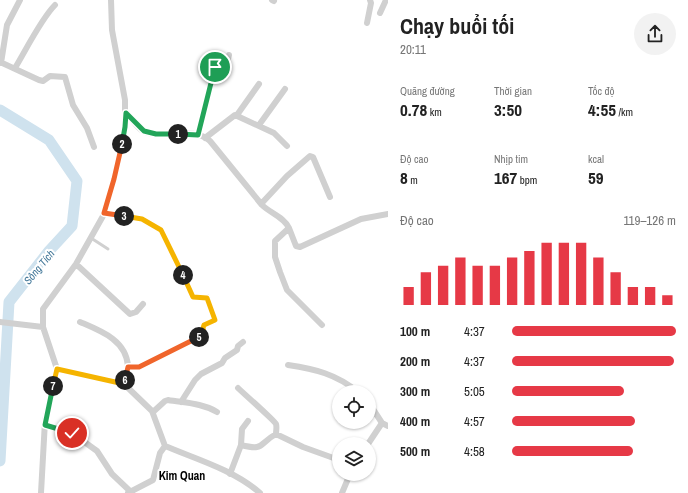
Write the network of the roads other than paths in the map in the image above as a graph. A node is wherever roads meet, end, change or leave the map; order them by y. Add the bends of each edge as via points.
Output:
1 (20, 0) edge
2 (111, 0) edge
3 (370, 0) edge
4 (386, 0) edge
5 (55, 5) dead end
6 (380, 13) dead end
7 (367, 23) dead end
8 (229, 55) dead end
9 (0, 62) edge
10 (15, 68) junction
11 (259, 84) dead end
12 (285, 89) dead end
13 (126, 113) junction
14 (237, 115) junction
15 (258, 125) junction
16 (198, 135) junction
17 (205, 138) junction
18 (287, 146) dead end
19 (94, 147) dead end
20 (330, 198) dead end
21 (261, 204) junction
22 (104, 213) junction
23 (388, 214) edge
24 (289, 228) junction
25 (91, 238) junction
26 (108, 249) dead end
27 (76, 264) junction
28 (143, 304) dead end
29 (0, 322) edge
30 (80, 322) dead end
31 (322, 325) dead end
32 (40, 326) junction
33 (243, 342) dead end
34 (288, 365) dead end
35 (128, 367) junction
36 (57, 369) junction
37 (124, 384) junction
38 (350, 385) edge
39 (238, 388) dead end
40 (181, 402) junction
41 (152, 412) junction
42 (217, 412) dead end
43 (376, 414) edge
44 (248, 420) dead end
45 (382, 423) junction
46 (45, 425) junction
47 (388, 426) edge
48 (276, 434) junction
49 (373, 437) edge
50 (241, 445) junction
51 (165, 446) junction
52 (332, 457) edge
53 (230, 474) junction
54 (347, 481) edge
55 (130, 492) edge
56 (40, 493) edge
57 (260, 493) edge
58 (342, 493) edge

1 - 9 street via 7,25
2 - 13 street via 112,30
3 - 7 street via 372,3
4 - 6 street
5 - 10 street
8 - 16 street via 226,67 215,67
9 - 10 street
10 - 19 street via 43,81 50,76 65,77 73,105 87,128
11 - 14 street
12 - 15 street
13 - 16 street via 141,129 149,133
13 - 22 street via 116,172
14 - 15 street
14 - 17 street
15 - 18 street via 274,133
16 - 17 street
17 - 21 street
20 - 21 street via 313,157 310,156
21 - 24 street via 284,221
22 - 25 street
22 - 35 street via 142,219 161,230 193,297 207,298 215,320 204,325 204,334 139,367
23 - 24 street via 369,216 300,247 296,246
24 - 31 street via 275,242 275,256 280,272 287,290
25 - 26 lane
25 - 27 street
27 - 28 street via 130,314 136,312
27 - 32 street via 43,309
29 - 32 street
30 - 35 street via 117,341 126,355
32 - 36 street
33 - 40 street via 222,363 194,380
34 - 38 street via 315,369
35 - 37 street
36 - 37 street
36 - 46 street
37 - 41 street
39 - 48 street via 274,420
40 - 41 street via 165,401
40 - 42 street via 209,407
41 - 51 street
43 - 45 street
44 - 50 street via 242,429
45 - 47 street
45 - 49 street
46 - 55 street via 72,433 97,451 112,474
46 - 56 street
48 - 50 street via 260,447
48 - 52 street
50 - 53 street
51 - 53 street
51 - 55 street via 160,452 153,480
53 - 57 street via 253,486
54 - 58 street

